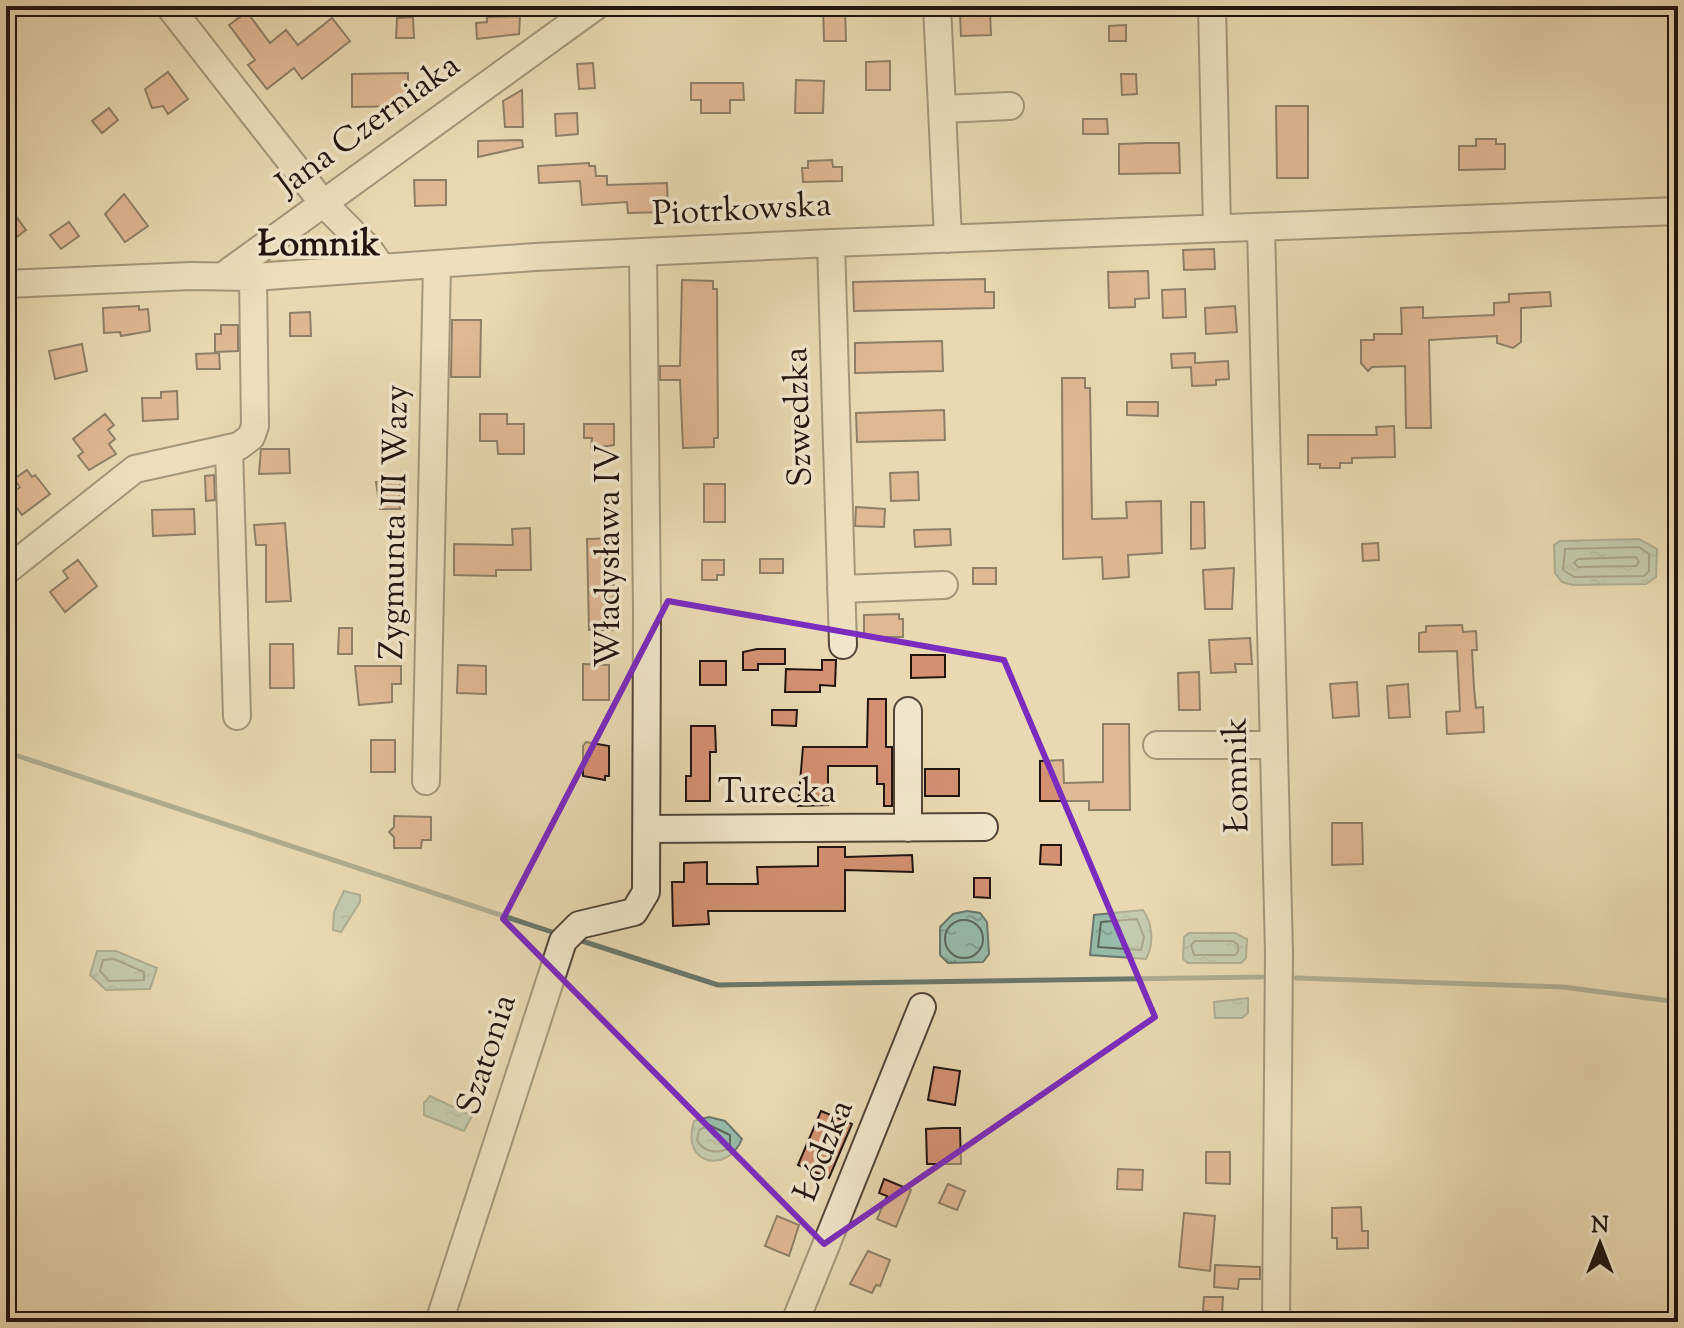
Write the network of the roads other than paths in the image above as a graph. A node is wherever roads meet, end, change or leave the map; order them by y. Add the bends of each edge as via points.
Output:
1 (169, 6) edge
2 (596, 6) edge
3 (937, 6) edge
4 (1212, 6) edge
5 (1010, 106) dead end
6 (942, 109) junction
7 (323, 203) junction
8 (1678, 211) edge
9 (1261, 227) junction
10 (1217, 228) junction
11 (948, 239) junction
12 (831, 243) junction
13 (643, 252) junction
14 (437, 265) junction
15 (382, 268) junction
16 (223, 276) junction
17 (253, 277) junction
18 (6, 284) edge
19 (229, 448) junction
20 (6, 571) edge
21 (944, 585) dead end
22 (841, 589) junction
23 (843, 645) dead end
24 (908, 711) dead end
25 (237, 716) dead end
26 (1157, 745) dead end
27 (1274, 745) junction
28 (426, 781) dead end
29 (984, 827) dead end
30 (908, 828) junction
31 (647, 829) junction
32 (646, 859) joint
33 (922, 1007) dead end
34 (439, 1322) edge
35 (795, 1322) edge
36 (1276, 1322) edge

1 - 7 street
2 - 7 street, Jana Czerniaka
3 - 6 street
4 - 10 street
5 - 6 street
6 - 11 street
7 - 15 street
7 - 16 street, Jana Czerniaka
8 - 9 street, Piotrkowska
9 - 10 street, Piotrkowska
9 - 27 street, Łomnik
10 - 11 street, Piotrkowska
11 - 12 street, Piotrkowska
12 - 13 street, Piotrkowska
12 - 22 street, Szwedzka
13 - 14 street, Piotrkowska
13 - 31 street, Władysława IV
14 - 15 street, Piotrkowska
14 - 28 street, Zygmunta III Wazy
15 - 17 street, Piotrkowska
16 - 17 street, Piotrkowska
16 - 18 street, Piotrkowska
17 - 19 street via 255,426 251,437
19 - 20 street via 135,469
19 - 25 street
21 - 22 street
22 - 23 street, Szwedzka
24 - 30 street
26 - 27 street
27 - 36 street, Łomnik via 1279,952
29 - 30 street, Turecka
30 - 31 street, Turecka
31 - 32 street, Władysława IV
32 - 34 street, Szatonia via 646,892 634,912 579,925 563,941
33 - 35 street, Łódzka

